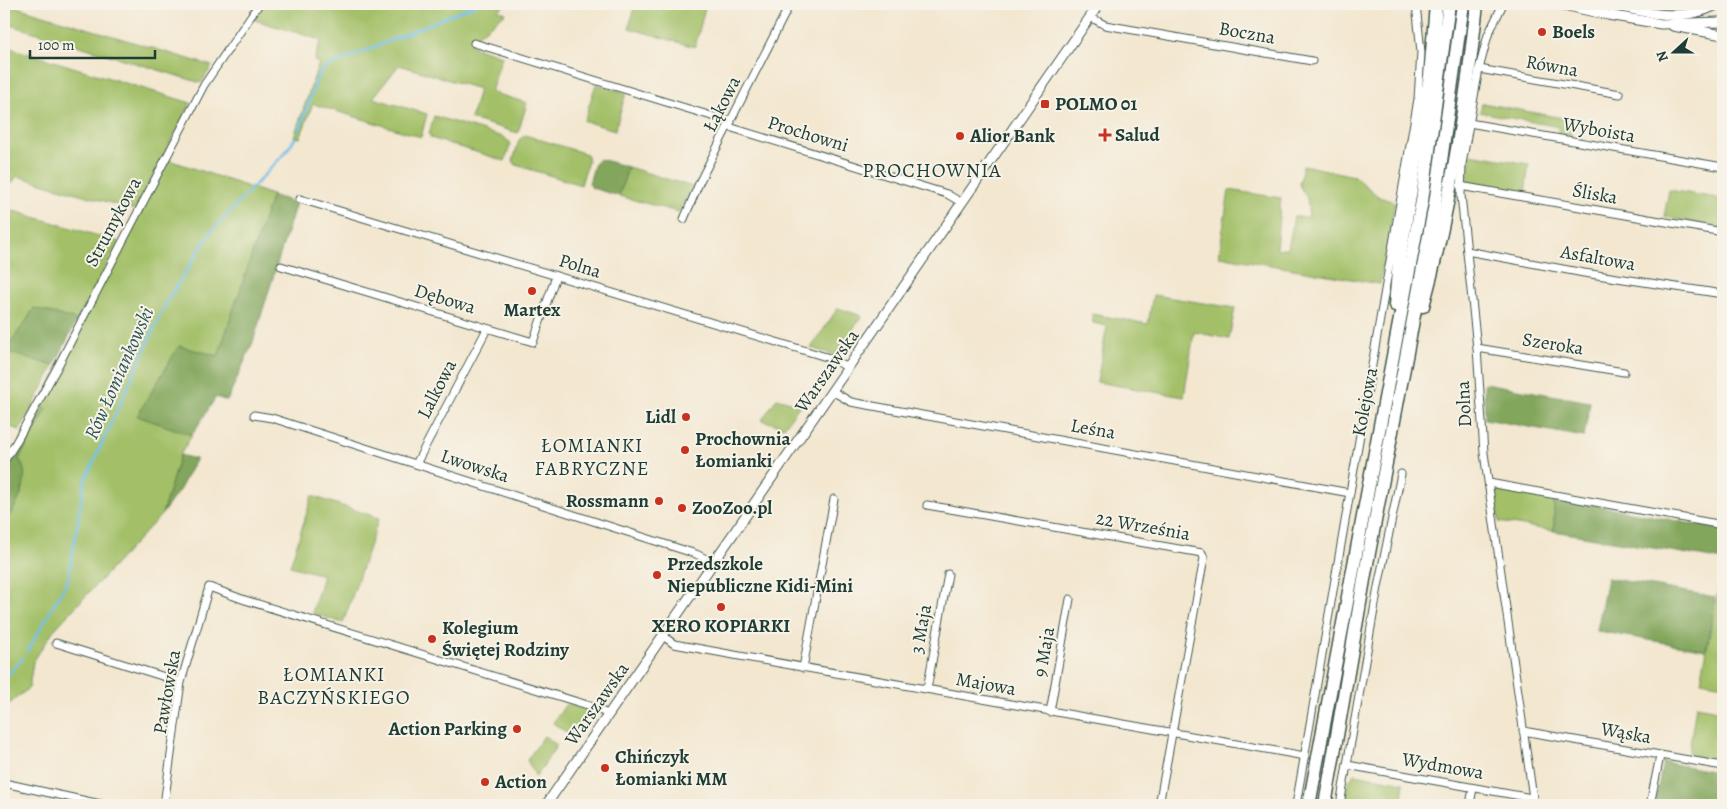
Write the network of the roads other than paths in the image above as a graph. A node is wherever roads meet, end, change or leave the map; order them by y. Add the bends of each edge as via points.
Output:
1 (259, 4) edge
2 (790, 4) edge
3 (1099, 4) edge
4 (1416, 4) edge
5 (1436, 4) edge
6 (1450, 4) edge
7 (1463, 4) edge
8 (1477, 4) edge
9 (1503, 4) edge
10 (1559, 4) edge
11 (1611, 4) edge
12 (1701, 4) edge
13 (1714, 5) edge
14 (1692, 13) junction
15 (1090, 17) junction
16 (1721, 24) edge
17 (1670, 25) junction
18 (1723, 35) edge
19 (474, 43) dead end
20 (1312, 61) dead end
21 (1479, 69) junction
22 (1620, 94) dead end
23 (1469, 123) junction
24 (730, 125) junction
25 (1723, 167) edge
26 (1460, 186) junction
27 (300, 199) dead end
28 (962, 203) junction
29 (684, 219) dead end
30 (1723, 232) edge
31 (1467, 251) junction
32 (281, 266) dead end
33 (556, 276) junction
34 (1723, 294) edge
35 (487, 329) junction
36 (1409, 343) junction
37 (1477, 348) junction
38 (1394, 352) junction
39 (848, 368) junction
40 (1624, 372) dead end
41 (832, 391) junction
42 (254, 415) dead end
43 (4, 460) edge
44 (416, 464) junction
45 (1400, 474) dead end
46 (1489, 483) junction
47 (1350, 493) junction
48 (834, 499) dead end
49 (927, 505) dead end
50 (1723, 525) edge
51 (714, 563) junction
52 (948, 574) dead end
53 (1070, 599) dead end
54 (663, 636) junction
55 (56, 643) dead end
56 (803, 668) junction
57 (181, 682) junction
58 (927, 689) junction
59 (1050, 712) junction
60 (609, 714) junction
61 (1523, 730) junction
62 (1172, 734) junction
63 (1305, 756) junction
64 (1660, 756) junction
65 (1347, 765) junction
66 (1723, 766) edge
67 (4, 784) edge
68 (1473, 788) junction
69 (1533, 802) edge
70 (105, 805) edge
71 (164, 805) edge
72 (546, 805) edge
73 (1159, 805) edge
74 (1296, 805) edge
75 (1309, 805) edge
76 (1325, 805) edge
77 (1340, 805) edge
78 (1470, 805) edge
79 (1650, 805) edge

1 - 43 street, Strumykowa via 204,85 58,366
2 - 24 street, Łąkowa
3 - 15 street, Warszawska
4 - 47 street, Kolejowa via 1421,52 1418,99
5 - 38 highway via 1430,76 1399,261
6 - 38 highway, Kolejowa via 1422,201
7 - 36 highway, Kolejowa via 1435,204
8 - 36 highway via 1451,180 1435,262 1421,316
9 - 21 street, Dolna via 1488,35
10 - 17 street
11 - 14 street via 1662,14
12 - 14 street
13 - 14 street
13 - 16 street
15 - 20 street, Boczna via 1105,24
15 - 28 street, Warszawska
16 - 17 street via 1694,22
17 - 18 street
19 - 24 street, Prochowni
21 - 22 street, Równa
21 - 23 street, Dolna
23 - 25 street, Wyboista
23 - 26 street, Dolna
24 - 28 street, Prochowni via 947,194
24 - 29 street, Łąkowa
26 - 30 street, Śliska
26 - 31 street, Dolna
27 - 33 street, Polna
28 - 39 street, Warszawska
31 - 34 street, Asfaltowa
31 - 37 street, Dolna
32 - 35 street, Dębowa
33 - 35 street, Dębowa via 533,342
33 - 39 street, Polna via 833,359
35 - 44 street, Lalkowa
36 - 76 highway, Kolejowa
37 - 40 street, Szeroka
37 - 46 street, Dolna via 1480,418
38 - 75 highway, Kolejowa
39 - 41 street, Warszawska
41 - 47 street, Leśna via 852,402
41 - 51 street, Warszawska
42 - 44 street, Lwowska
44 - 51 street, Lwowska via 696,554
45 - 65 street
46 - 50 street
46 - 61 street, Dolna
47 - 63 street, Kolejowa
48 - 56 street
49 - 62 street, 22 Września via 1202,554 1204,558
51 - 54 street, Warszawska
52 - 58 street, 3 Maja
53 - 59 street, 9 Maja
54 - 56 street, Majowa via 674,644
54 - 60 street, Warszawska
55 - 57 street
56 - 58 street, Majowa
57 - 60 street, Pawłowska via 209,587 586,704
57 - 71 street, Pawłowska
58 - 59 street, Majowa
59 - 62 street, Majowa
60 - 72 street, Warszawska
61 - 64 street, Wąska
61 - 69 street, Dolna
62 - 63 street, Majowa
62 - 73 street
63 - 74 street, Kolejowa
64 - 66 street, Wąska
64 - 79 street
65 - 68 street, Wydmowa
65 - 77 street
67 - 70 street
68 - 69 street, Wydmowa
68 - 78 street

